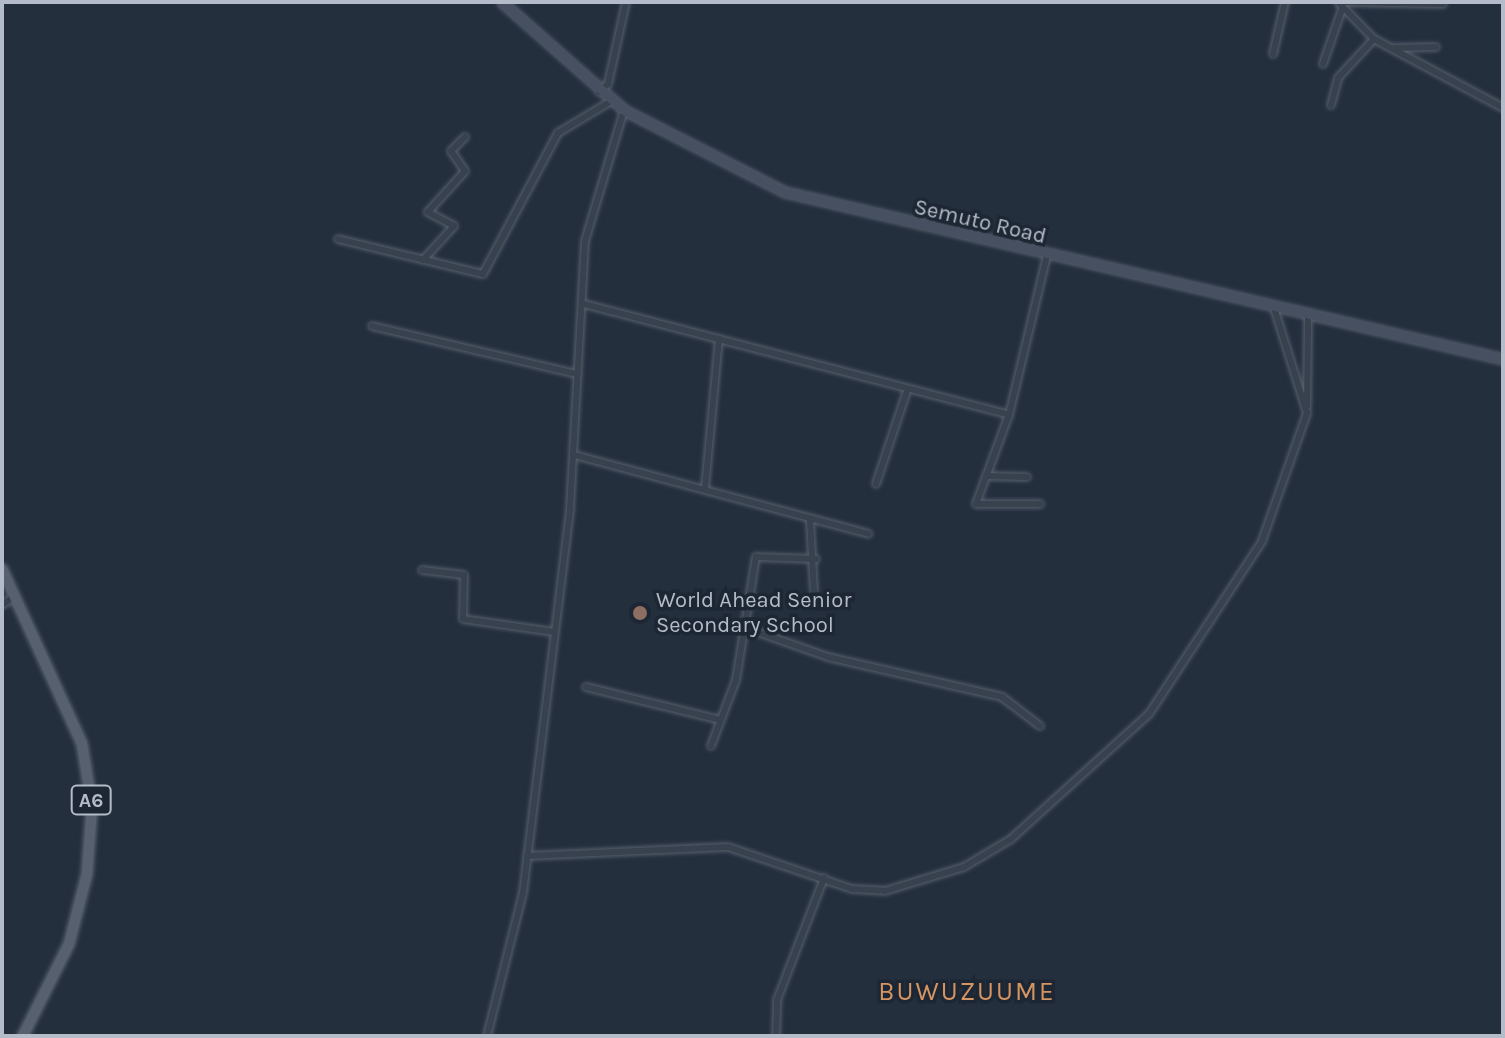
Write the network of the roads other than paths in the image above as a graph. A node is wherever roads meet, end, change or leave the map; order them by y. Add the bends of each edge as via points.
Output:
1 (502, 2) edge
2 (626, 2) edge
3 (1285, 2) edge
4 (1338, 2) edge
5 (1443, 4) dead end
6 (1344, 6) edge
7 (1374, 39) junction
8 (1436, 47) dead end
9 (1389, 48) junction
10 (1273, 54) dead end
11 (1323, 64) dead end
12 (599, 92) junction
13 (611, 101) junction
14 (1331, 105) dead end
15 (1503, 108) edge
16 (624, 110) junction
17 (465, 137) dead end
18 (338, 239) dead end
19 (1047, 255) junction
20 (423, 260) junction
21 (584, 304) junction
22 (1274, 308) junction
23 (1308, 318) junction
24 (372, 326) dead end
25 (719, 339) junction
26 (1503, 359) edge
27 (577, 374) junction
28 (907, 391) junction
29 (1307, 413) junction
30 (1009, 415) junction
31 (574, 455) junction
32 (986, 476) junction
33 (1027, 477) dead end
34 (876, 484) dead end
35 (705, 489) junction
36 (1040, 504) dead end
37 (810, 520) junction
38 (869, 534) dead end
39 (816, 559) junction
40 (2, 569) edge
41 (422, 570) dead end
42 (814, 591) dead end
43 (15, 596) junction
44 (2, 605) edge
45 (746, 628) junction
46 (554, 632) junction
47 (586, 687) dead end
48 (720, 720) junction
49 (1040, 726) dead end
50 (711, 746) dead end
51 (527, 856) junction
52 (824, 878) junction
53 (23, 1036) edge
54 (487, 1036) edge
55 (776, 1036) edge

1 - 12 main road, Semuto Road
2 - 12 street via 608,84
3 - 10 street
4 - 6 street
5 - 6 street
6 - 7 street
6 - 11 street
7 - 9 street
7 - 14 street via 1338,78
8 - 9 street
9 - 15 street
12 - 13 main road, Semuto Road
13 - 16 main road, Semuto Road
13 - 20 street via 558,133 487,270
16 - 19 main road, Semuto Road via 785,192
16 - 21 street via 588,228
17 - 20 street via 451,151 465,171 428,212 454,226
18 - 20 street
19 - 22 main road, Semuto Road
19 - 30 street
21 - 25 street
21 - 27 street
22 - 23 main road, Semuto Road
22 - 29 street
23 - 26 main road, Semuto Road
23 - 29 street
24 - 27 street
25 - 28 street
25 - 35 street
27 - 31 street
28 - 30 street
28 - 34 street
29 - 52 street via 1262,541 1190,661 1115,750 1011,839 964,867 885,891
30 - 32 street
31 - 35 street
31 - 46 street
32 - 33 street
32 - 36 street via 979,507
35 - 37 street
37 - 38 street
37 - 39 street
39 - 42 street
39 - 45 street via 756,557
40 - 43 main road, A6
41 - 46 street via 464,575 463,619
43 - 44 street
43 - 53 main road, A6 via 82,744 92,806 77,919
45 - 48 street
45 - 49 street via 828,657 1002,697
46 - 51 street
47 - 48 street
48 - 50 street
51 - 52 street via 728,847
51 - 54 street
52 - 55 street via 777,1000

